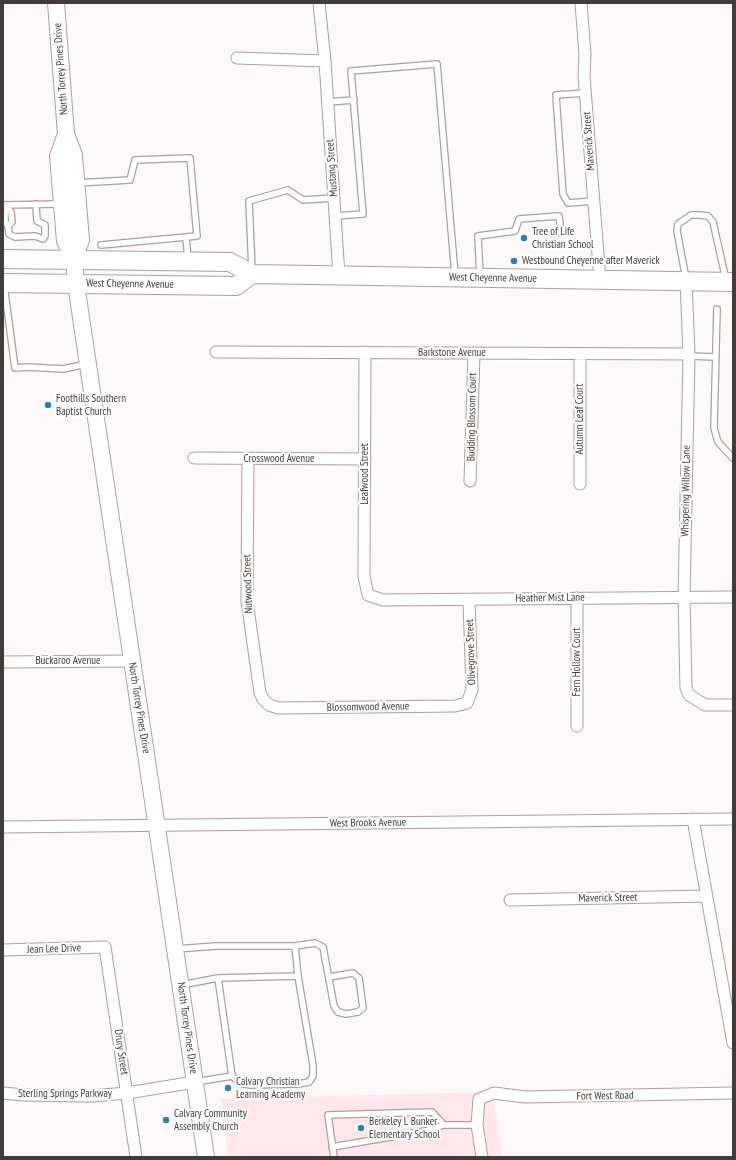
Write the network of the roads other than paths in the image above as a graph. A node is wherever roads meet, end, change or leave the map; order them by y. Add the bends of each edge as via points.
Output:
1 (56, 3) edge
2 (319, 3) edge
3 (581, 3) edge
4 (237, 58) dead end
5 (325, 61) junction
6 (586, 93) junction
7 (354, 100) junction
8 (328, 102) junction
9 (63, 140) junction
10 (77, 183) junction
11 (334, 198) junction
12 (594, 201) junction
13 (36, 204) junction
14 (6, 206) edge
15 (63, 212) junction
16 (335, 216) junction
17 (561, 233) dead end
18 (186, 237) junction
19 (101, 245) dead end
20 (3, 259) edge
21 (74, 259) junction
22 (188, 261) junction
23 (252, 274) junction
24 (339, 276) junction
25 (455, 278) junction
26 (480, 278) junction
27 (600, 280) junction
28 (686, 281) junction
29 (730, 282) edge
30 (3, 283) edge
31 (76, 284) junction
32 (717, 309) dead end
33 (216, 352) dead end
34 (365, 352) junction
35 (474, 353) junction
36 (580, 355) junction
37 (689, 355) junction
38 (716, 357) junction
39 (88, 364) junction
40 (194, 458) dead end
41 (733, 458) edge
42 (248, 459) junction
43 (365, 459) junction
44 (470, 481) dead end
45 (580, 484) dead end
46 (368, 595) joint
47 (684, 597) junction
48 (733, 597) edge
49 (577, 598) junction
50 (469, 600) junction
51 (132, 661) junction
52 (3, 662) edge
53 (467, 703) joint
54 (269, 705) joint
55 (733, 705) edge
56 (577, 726) dead end
57 (693, 819) junction
58 (733, 819) edge
59 (158, 826) junction
60 (3, 827) edge
61 (706, 896) junction
62 (510, 900) dead end
63 (295, 946) junction
64 (105, 947) joint
65 (176, 949) junction
66 (3, 950) edge
67 (298, 976) junction
68 (330, 977) junction
69 (218, 978) junction
70 (181, 985) junction
71 (733, 1043) edge
72 (232, 1076) junction
73 (195, 1082) junction
74 (3, 1093) edge
75 (127, 1093) junction
76 (733, 1093) edge
77 (444, 1125) junction
78 (477, 1125) junction
79 (332, 1147) junction
80 (136, 1157) edge
81 (206, 1157) edge
82 (334, 1157) edge
83 (482, 1157) edge

1 - 9 main road, North Torrey Pines Drive
2 - 5 street, Mustang Street
3 - 6 street, Maverick Street
4 - 5 street
5 - 8 street, Mustang Street
6 - 12 street, Maverick Street
6 - 12 lane via 556,95 563,194 568,204
7 - 8 lane
7 - 16 lane via 362,214
7 - 25 lane via 351,71 437,64
8 - 11 street, Mustang Street
9 - 10 main road, North Torrey Pines Drive via 74,155
9 - 15 main road, North Torrey Pines Drive via 58,156
10 - 15 main road via 70,194 71,210
10 - 18 lane via 130,180 135,160 190,158 197,236
10 - 21 main road, North Torrey Pines Drive via 82,240
11 - 16 street, Mustang Street
11 - 23 lane via 302,200 288,190 249,201
12 - 27 street, Maverick Street
13 - 14 lane
13 - 14 lane via 36,221 45,225 44,239 34,236 15,237 8,234 8,226 4,222
13 - 15 lane
15 - 21 main road, North Torrey Pines Drive via 65,241
16 - 24 street, Mustang Street
17 - 26 lane via 559,216 519,219 515,231 478,236
18 - 19 lane
18 - 22 lane
20 - 21 main road, West Cheyenne Avenue
21 - 22 main road, West Cheyenne Avenue
21 - 31 main road, North Torrey Pines Drive
22 - 23 main road, West Cheyenne Avenue via 230,262
23 - 24 main road, West Cheyenne Avenue
23 - 31 main road, West Cheyenne Avenue via 236,286
24 - 25 main road, West Cheyenne Avenue
25 - 26 main road, West Cheyenne Avenue
26 - 27 main road, West Cheyenne Avenue
27 - 28 main road, West Cheyenne Avenue
28 - 29 main road, West Cheyenne Avenue
28 - 29 lane via 678,224 691,215 700,215 708,216 714,222
28 - 37 street, Whispering Willow Lane
30 - 31 main road, West Cheyenne Avenue
30 - 39 lane via 15,368 62,369
31 - 39 main road, North Torrey Pines Drive
32 - 38 lane
33 - 34 street, Barkstone Avenue
34 - 35 street, Barkstone Avenue
34 - 43 street, Leafwood Street
35 - 36 street, Barkstone Avenue
35 - 44 street, Budding Blossom Court
36 - 37 street, Barkstone Avenue
36 - 45 street, Autumn Leaf Court
37 - 38 lane
37 - 47 street, Whispering Willow Lane
38 - 41 lane via 714,428 718,442
39 - 51 main road, North Torrey Pines Drive
40 - 42 street, Crosswood Avenue
42 - 43 street, Crosswood Avenue
42 - 54 street, Nutwood Street via 247,601 260,692
43 - 46 street, Leafwood Street via 364,576
46 - 50 street, Heather Mist Lane via 383,600
47 - 48 street, Heather Mist Lane
47 - 49 street, Heather Mist Lane
47 - 55 street, Whispering Willow Lane via 686,688 689,695 705,705
49 - 50 street, Heather Mist Lane
49 - 56 street, Fern Hollow Court
50 - 53 street, Olivegrove Street via 472,690
51 - 52 street, Buckaroo Avenue
51 - 59 main road, North Torrey Pines Drive
53 - 54 street, Blossomwood Avenue via 454,706 317,708 278,708
57 - 58 street, West Brooks Avenue
57 - 59 street, West Brooks Avenue
57 - 61 street
59 - 60 street, West Brooks Avenue
59 - 65 main road, North Torrey Pines Drive
61 - 62 street, Maverick Street
61 - 71 street
63 - 65 lane
63 - 67 lane
63 - 68 lane via 315,943 323,947
64 - 66 street, Jean Lee Drive
64 - 75 street, Drury Street
65 - 70 main road, North Torrey Pines Drive
67 - 69 lane
67 - 72 lane via 313,1076 309,1082 298,1084 250,1085 240,1083
68 - 68 lane via 334,1006 338,1012 346,1014 358,1012 363,1008 359,978 354,973
69 - 70 lane
69 - 72 lane
70 - 73 main road, North Torrey Pines Drive
72 - 73 lane
73 - 75 street, Sterling Springs Parkway
73 - 81 main road, North Torrey Pines Drive
74 - 75 street, Sterling Springs Parkway via 91,1096
75 - 80 street, Drury Street
76 - 78 street, Fort West Road via 525,1097 494,1093 479,1099
77 - 78 lane
77 - 79 lane via 425,1131
77 - 79 lane via 432,1112 328,1115
78 - 83 street
79 - 82 lane

